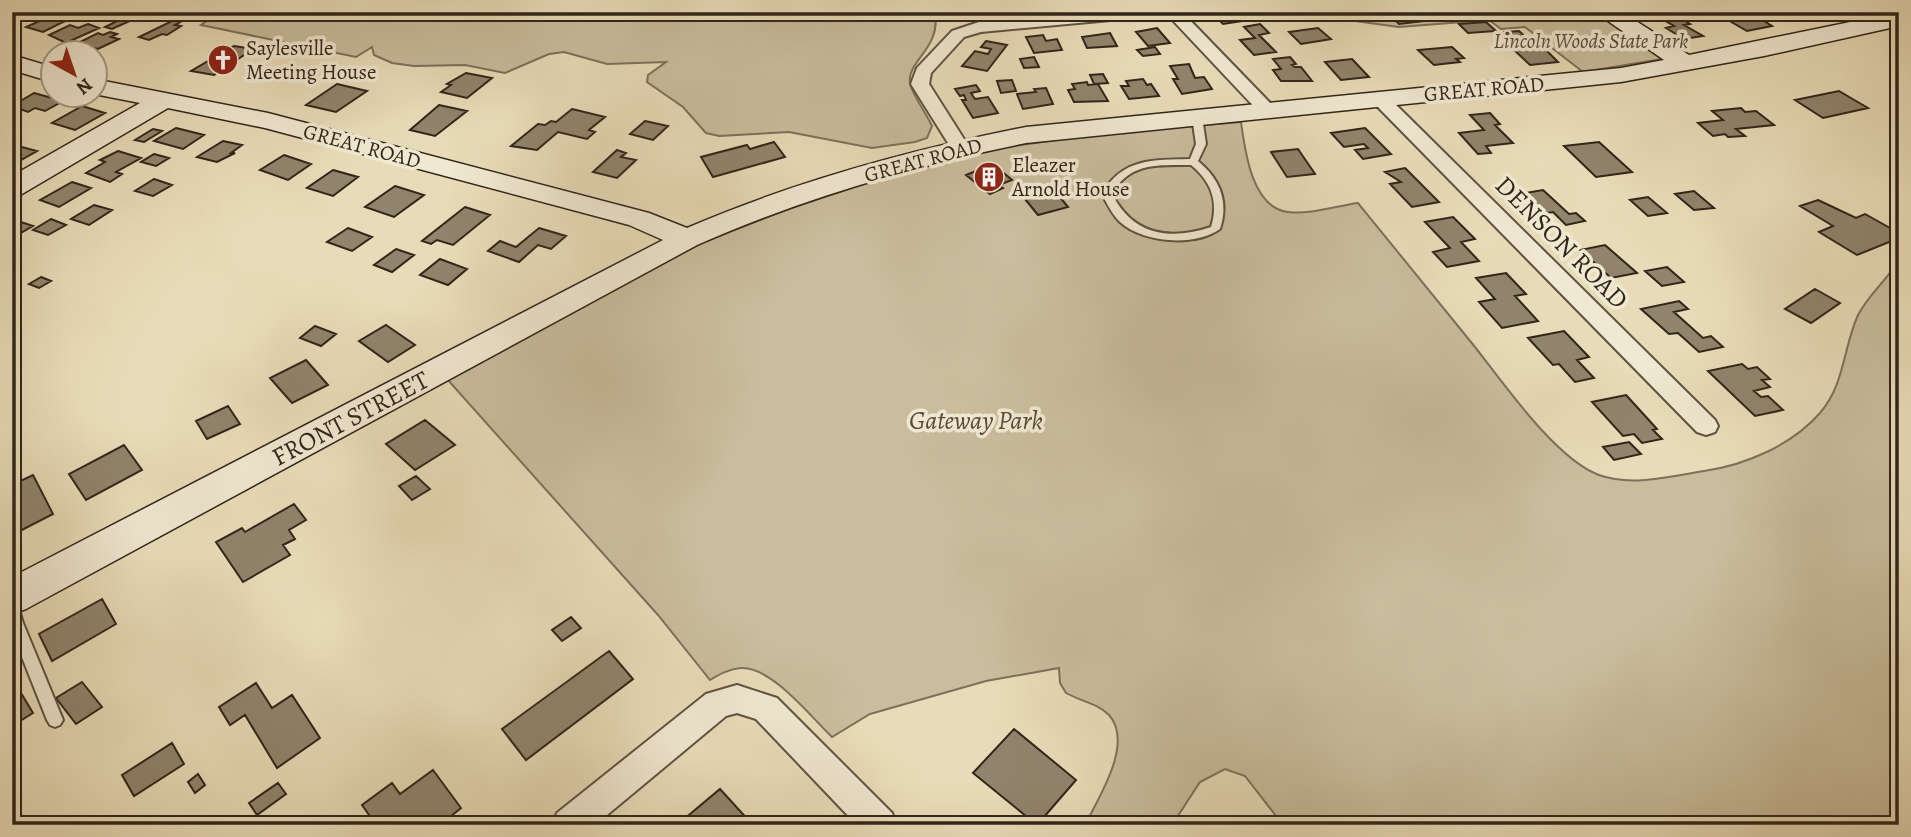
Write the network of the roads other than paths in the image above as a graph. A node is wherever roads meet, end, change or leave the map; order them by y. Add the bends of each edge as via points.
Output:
1 (1143, 12) edge
2 (1173, 12) edge
3 (1606, 12) edge
4 (1860, 18) edge
5 (1899, 19) edge
6 (1685, 63) junction
7 (13, 64) edge
8 (38, 71) edge
9 (108, 89) edge
10 (1379, 98) junction
11 (162, 101) junction
12 (1267, 110) junction
13 (1197, 117) junction
14 (960, 148) junction
15 (1193, 162) junction
16 (12, 188) edge
17 (687, 239) junction
18 (1706, 426) dead end
19 (12, 597) edge
20 (12, 607) edge
21 (55, 720) dead end
22 (569, 825) edge
23 (880, 825) edge

1 - 14 street via 979,27 958,34 923,72 920,84
2 - 12 street
3 - 6 main road
4 - 5 main road, GREAT ROAD
4 - 6 main road, GREAT ROAD via 1764,49
6 - 10 main road, GREAT ROAD via 1613,76
7 - 8 main road
9 - 11 main road, GREAT ROAD
10 - 12 main road, GREAT ROAD
10 - 18 street, DENSON ROAD
11 - 16 main road
11 - 17 main road, GREAT ROAD via 268,121 396,154 639,219
12 - 13 main road, GREAT ROAD
13 - 14 main road, GREAT ROAD via 1026,135
13 - 15 lane via 1201,144
14 - 17 main road, GREAT ROAD via 756,209
15 - 15 lane via 1151,164 1123,173 1107,194 1112,207 1133,227 1156,237 1188,237 1215,229 1220,205 1214,186
17 - 19 main road, FRONT STREET
20 - 21 lane
22 - 23 street via 717,704 737,699 766,708

